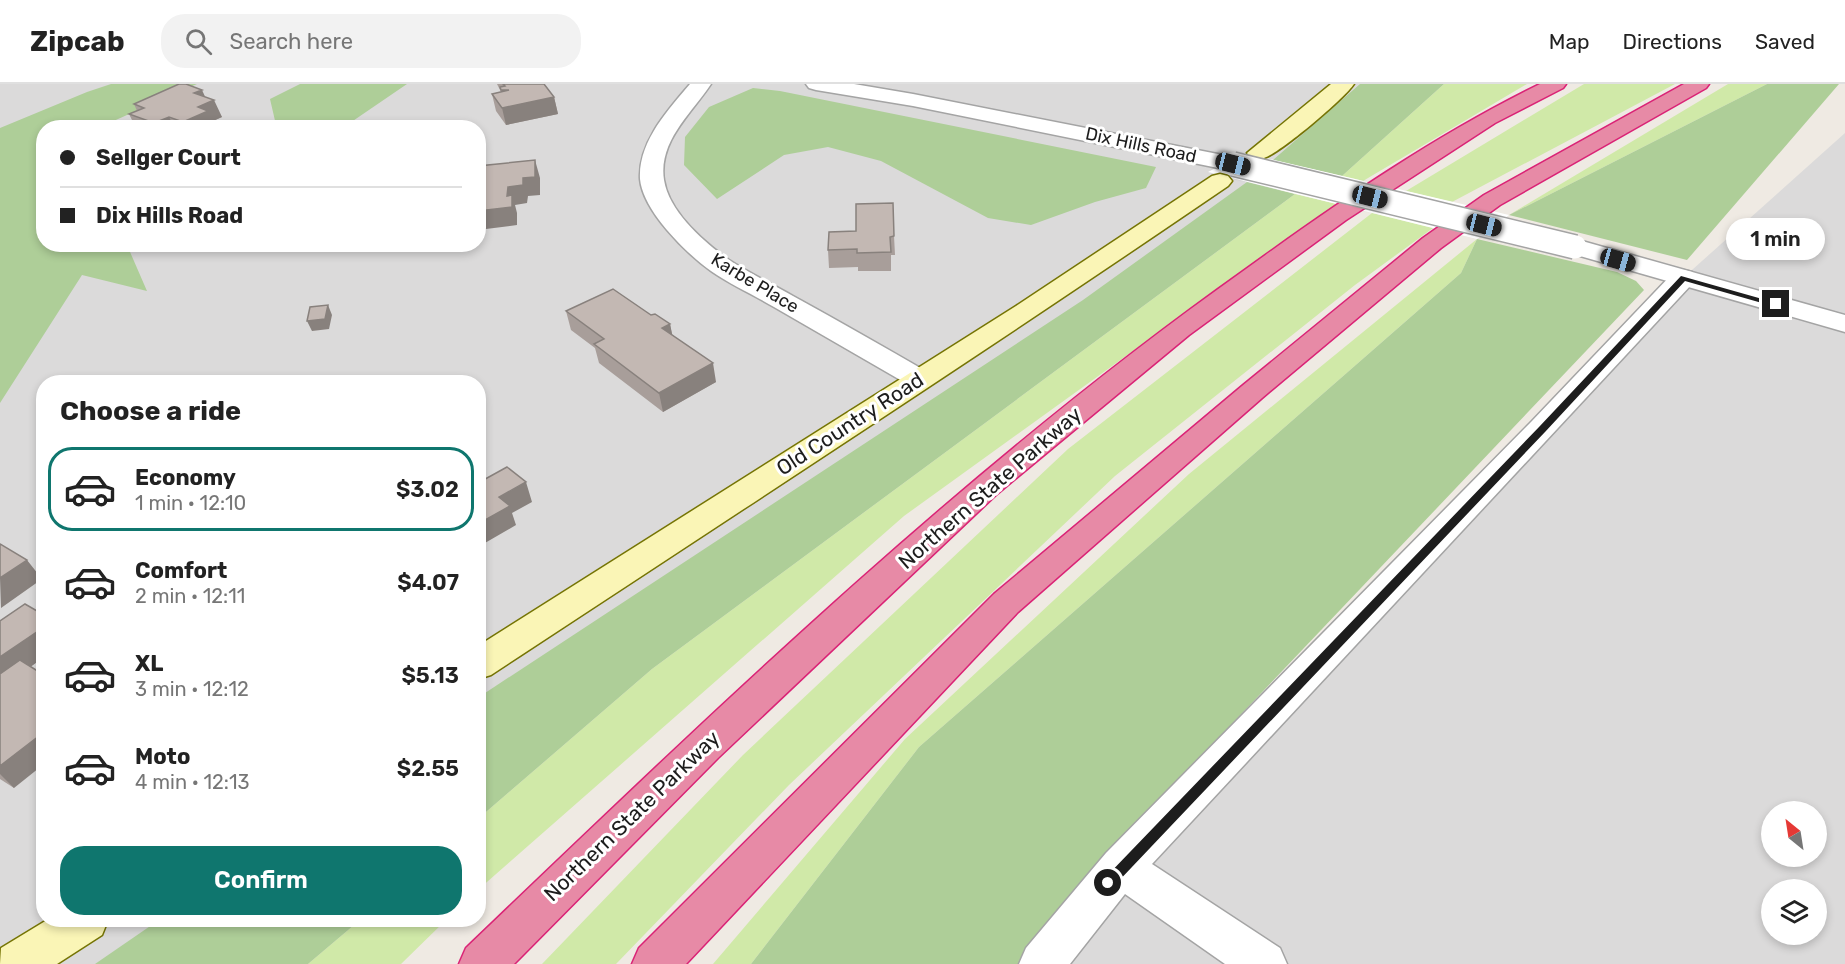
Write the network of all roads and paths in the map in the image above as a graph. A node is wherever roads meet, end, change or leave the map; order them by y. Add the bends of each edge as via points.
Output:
1 (701, 84) edge
2 (816, 84) edge
3 (1344, 84) edge
4 (1556, 84) edge
5 (1699, 84) edge
6 (1258, 153) dead end
7 (1220, 181) dead end
8 (1683, 278) junction
9 (1845, 324) edge
10 (919, 379) junction
11 (486, 660) edge
12 (1121, 867) junction
13 (75, 927) edge
14 (17, 964) edge
15 (482, 964) edge
16 (655, 964) edge
17 (1042, 964) edge
18 (1264, 964) edge

1 - 10 street, Karbe Place via 664,129 652,157 651,186 666,213 720,265
2 - 8 street, Dix Hills Road, bridge via 1233,164 1575,247
3 - 6 main road
4 - 15 highway, Northern State Parkway via 1487,118 1337,215 1179,329 986,486 704,746
5 - 16 highway via 1492,200 1432,243 1252,392 1006,603
7 - 10 main road, Old Country Road
8 - 9 street, Dix Hills Road
8 - 12 street
10 - 11 main road, Old Country Road
12 - 17 street
12 - 18 street
13 - 14 main road

